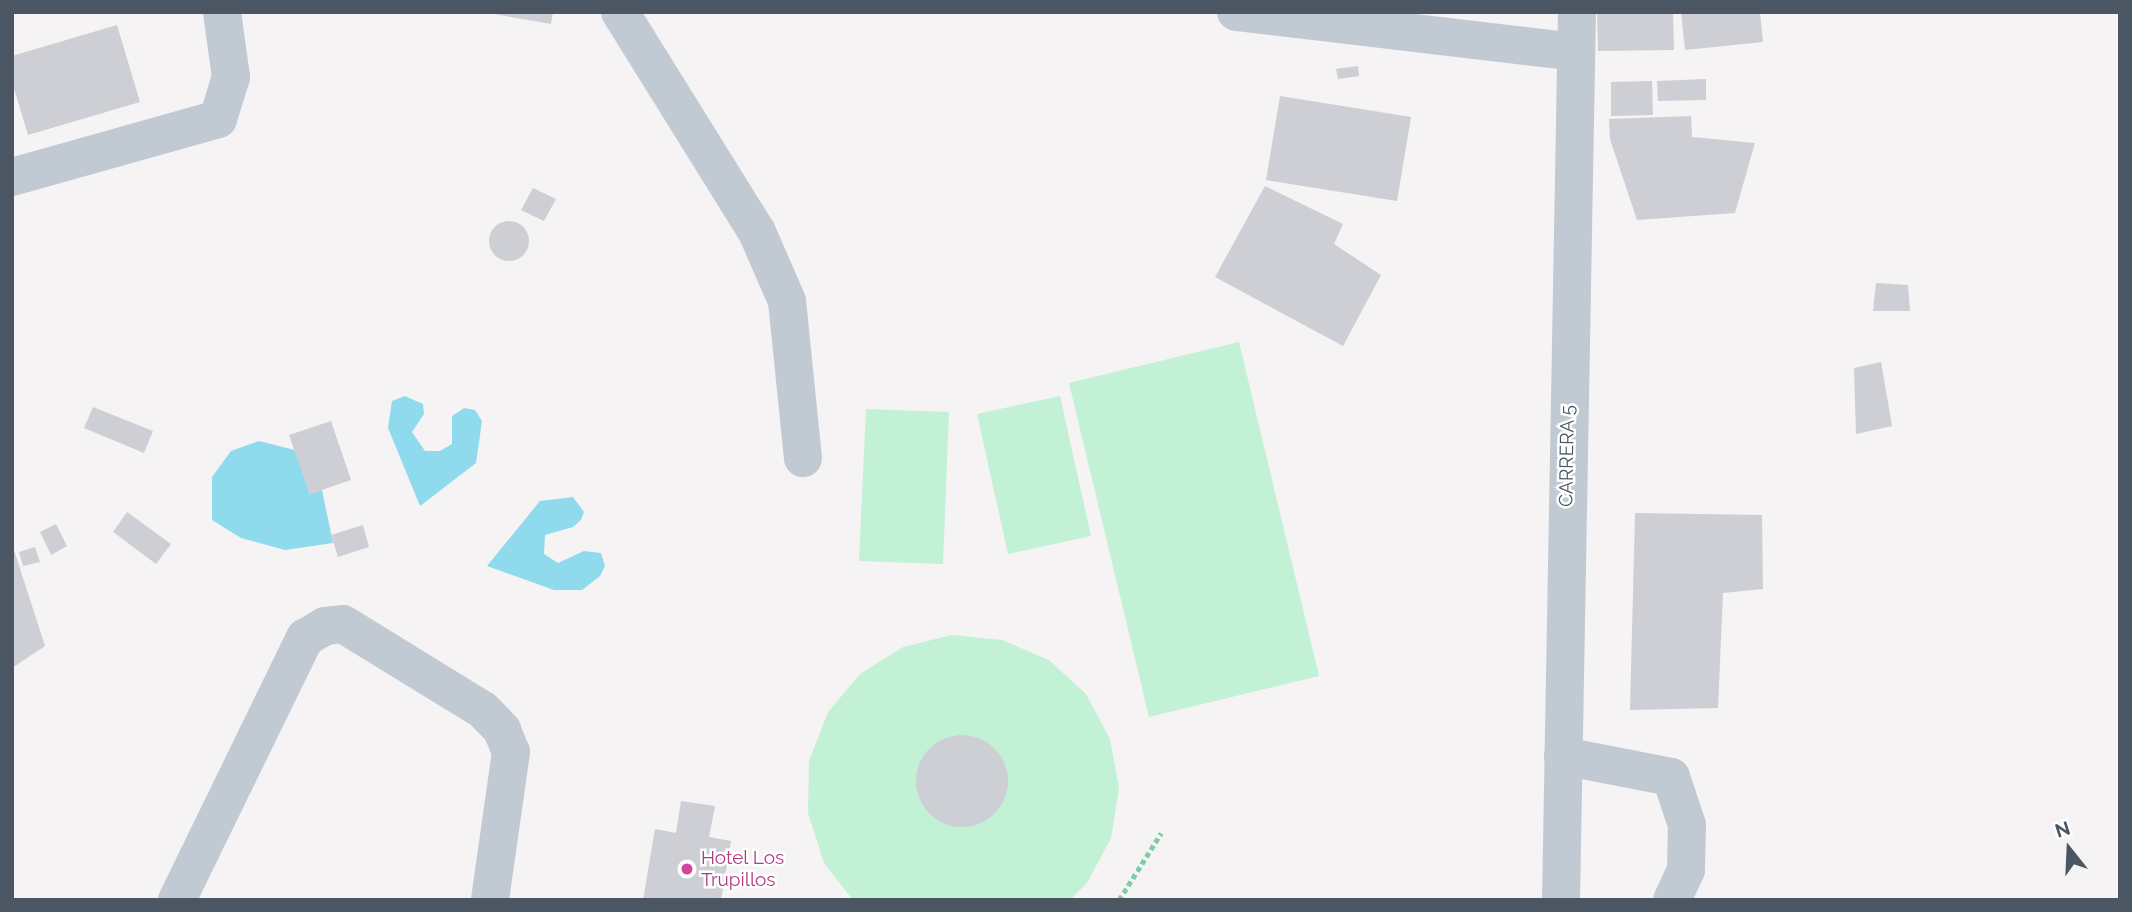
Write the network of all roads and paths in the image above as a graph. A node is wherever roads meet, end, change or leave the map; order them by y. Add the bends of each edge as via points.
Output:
1 (222, 12) edge
2 (620, 12) edge
3 (1236, 12) edge
4 (1577, 12) edge
5 (1574, 52) junction
6 (12, 177) edge
7 (803, 458) dead end
8 (1563, 756) junction
9 (1161, 833) dead end
10 (177, 900) edge
11 (490, 900) edge
12 (1118, 900) edge
13 (1561, 900) edge
14 (1672, 900) edge

1 - 6 street via 231,77 218,119
2 - 7 street via 757,232 787,301
3 - 5 street
4 - 5 street, CARRERA 5
5 - 8 street, CARRERA 5
8 - 13 street, CARRERA 5
8 - 14 street via 1671,777 1687,825 1686,870
9 - 12 path
10 - 11 street via 305,638 325,626 343,624 483,710 502,730 511,752

